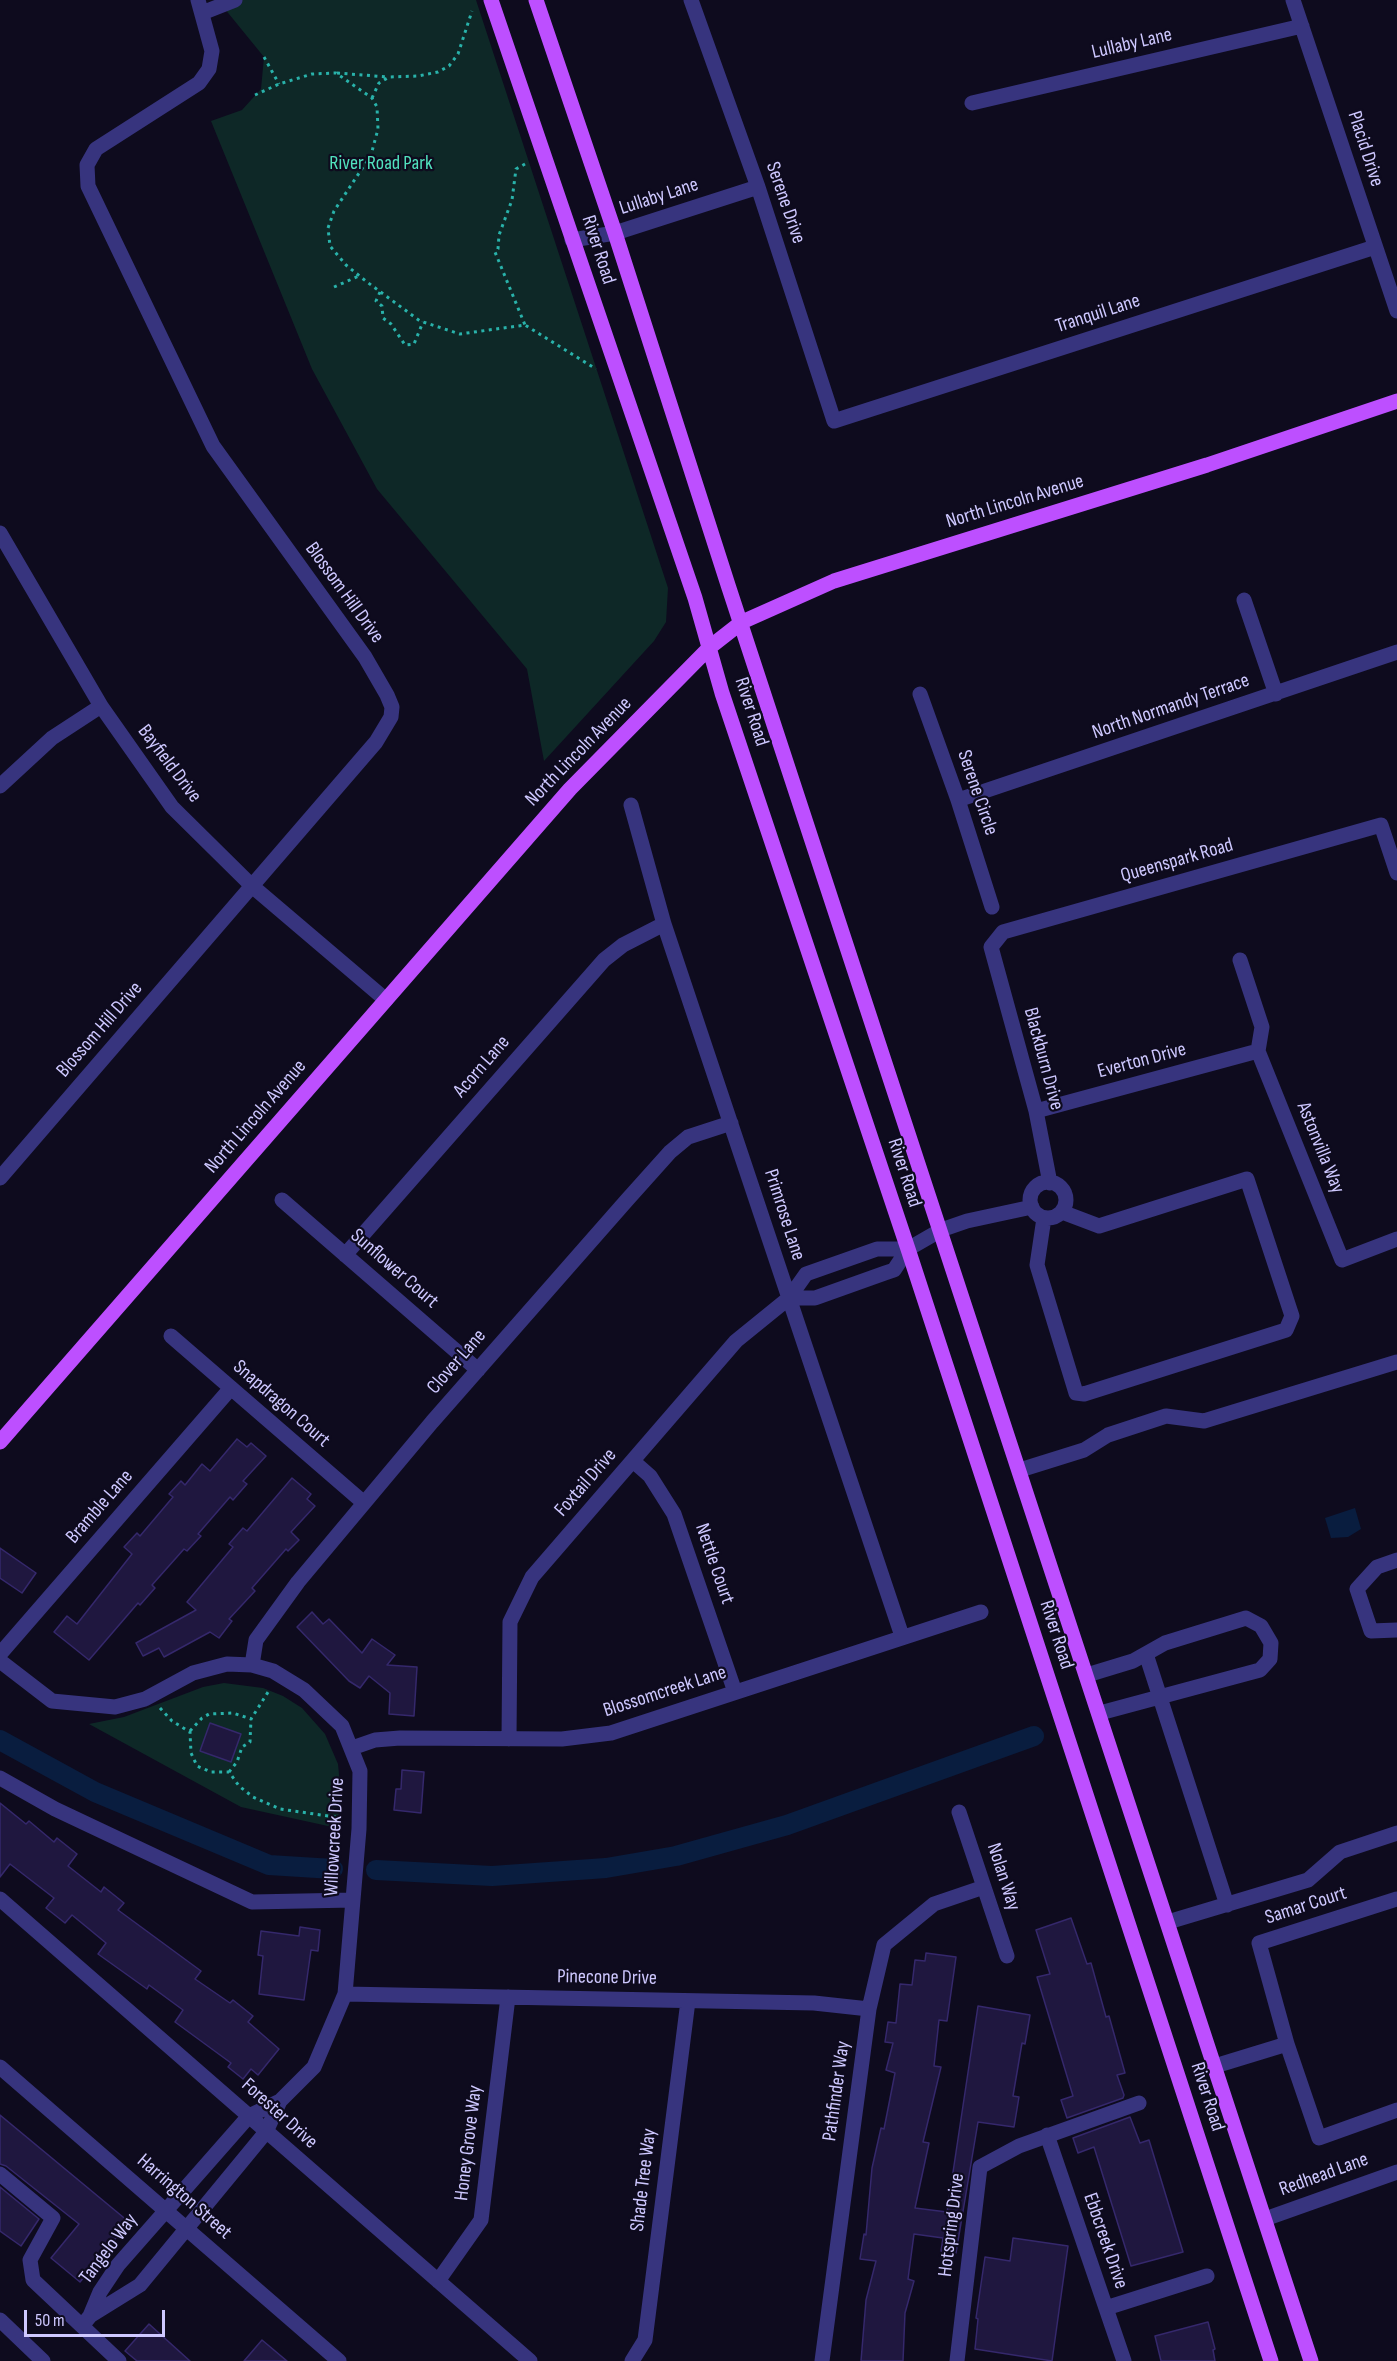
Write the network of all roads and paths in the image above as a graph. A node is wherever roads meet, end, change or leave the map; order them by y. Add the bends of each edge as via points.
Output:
1 (235, 0) edge
2 (491, 0) edge
3 (536, 0) edge
4 (691, 0) edge
5 (1293, 0) edge
6 (200, 6) edge
7 (472, 11) dead end
8 (1302, 26) junction
9 (264, 57) dead end
10 (336, 73) junction
11 (389, 77) junction
12 (279, 84) junction
13 (255, 95) dead end
14 (372, 98) junction
15 (972, 103) dead end
16 (525, 164) dead end
17 (758, 187) junction
18 (615, 232) junction
19 (572, 240) junction
20 (1375, 247) junction
21 (359, 276) junction
22 (334, 287) dead end
23 (380, 292) junction
24 (1397, 311) edge
25 (423, 322) junction
26 (525, 326) junction
27 (596, 369) dead end
28 (1397, 401) edge
29 (834, 421) joint
30 (0, 533) edge
31 (1244, 600) dead end
32 (742, 622) junction
33 (710, 647) junction
34 (1397, 652) edge
35 (920, 694) dead end
36 (1276, 694) junction
37 (101, 706) junction
38 (0, 786) edge
39 (958, 800) junction
40 (631, 805) dead end
41 (1397, 873) edge
42 (252, 886) junction
43 (992, 907) dead end
44 (664, 924) junction
45 (991, 947) joint
46 (1240, 960) dead end
47 (386, 1000) junction
48 (1258, 1051) junction
49 (1036, 1111) junction
50 (731, 1123) junction
51 (0, 1178) edge
52 (1050, 1183) junction
53 (282, 1200) dead end
54 (1032, 1207) junction
55 (1062, 1212) junction
56 (1044, 1218) junction
57 (941, 1230) junction
58 (1397, 1239) edge
59 (908, 1249) junction
60 (345, 1255) junction
61 (843, 1261) junction
62 (850, 1286) junction
63 (789, 1298) junction
64 (171, 1336) dead end
65 (1397, 1362) edge
66 (478, 1370) junction
67 (231, 1388) junction
68 (0, 1442) edge
69 (633, 1461) junction
70 (1020, 1470) junction
71 (364, 1503) junction
72 (1397, 1560) edge
73 (981, 1612) dead end
74 (1397, 1629) edge
75 (902, 1636) junction
76 (0, 1654) edge
77 (1146, 1654) junction
78 (0, 1661) edge
79 (252, 1665) junction
80 (1087, 1675) junction
81 (271, 1688) dead end
82 (735, 1692) junction
83 (1159, 1698) junction
84 (157, 1704) dead end
85 (1100, 1713) junction
86 (251, 1719) junction
87 (190, 1732) junction
88 (509, 1739) junction
89 (352, 1748) junction
90 (229, 1772) junction
91 (0, 1778) edge
92 (959, 1812) dead end
93 (342, 1818) dead end
94 (1397, 1833) edge
95 (984, 1887) junction
96 (0, 1899) edge
97 (1397, 1899) edge
98 (353, 1900) junction
99 (1227, 1905) junction
100 (1168, 1922) junction
101 (1007, 1956) dead end
102 (345, 1994) junction
103 (508, 1997) junction
104 (688, 2001) junction
105 (869, 2009) junction
106 (1287, 2044) junction
107 (1215, 2066) junction
108 (0, 2067) edge
109 (280, 2101) junction
110 (1139, 2103) dead end
111 (1397, 2110) edge
112 (249, 2116) junction
113 (266, 2132) junction
114 (1047, 2135) junction
115 (1397, 2172) edge
116 (0, 2174) edge
117 (166, 2210) junction
118 (1265, 2219) junction
119 (187, 2228) junction
120 (1207, 2276) dead end
121 (111, 2278) junction
122 (438, 2281) junction
123 (126, 2291) junction
124 (1106, 2308) junction
125 (0, 2320) edge
126 (86, 2321) junction
127 (43, 2361) edge
128 (119, 2361) edge
129 (339, 2361) edge
130 (530, 2361) edge
131 (632, 2361) edge
132 (822, 2361) edge
133 (957, 2361) edge
134 (1124, 2361) edge
135 (1271, 2361) edge
136 (1311, 2361) edge

1 - 6 street
2 - 19 main road, River Road
3 - 18 main road, River Road
4 - 17 street, Serene Drive
5 - 8 street, Placid Drive
6 - 42 street, Blossom Hill Drive via 212,51 209,69 199,83 96,149 87,165 88,186 213,446 365,657 392,707 391,717 376,742
7 - 11 path via 450,66 418,76
8 - 15 street, Lullaby Lane
8 - 20 street, Placid Drive
9 - 12 path
10 - 11 path
10 - 12 path via 312,74
10 - 14 path
11 - 14 path via 379,83
12 - 13 path
14 - 21 path via 377,106 378,129 371,155 334,211 328,228 330,246
16 - 26 path via 516,169 512,200 495,252
17 - 18 street, Lullaby Lane
17 - 29 street, Serene Drive
18 - 19 street, Lullaby Lane
18 - 32 main road, River Road
19 - 33 main road, River Road
20 - 24 street, Placid Drive
20 - 29 street, Tranquil Lane
21 - 22 path
21 - 23 path
23 - 25 path
23 - 25 path via 376,301 382,306 383,318 405,345 414,344
25 - 26 path via 460,334
26 - 27 path
28 - 32 main road, North Lincoln Avenue via 1207,465 834,581
30 - 37 street, Bayfield Drive
31 - 36 street
32 - 33 main road, North Lincoln Avenue
32 - 57 main road, River Road
33 - 47 main road, North Lincoln Avenue via 570,789
33 - 59 main road, River Road
34 - 36 street, North Normandy Terrace
35 - 39 street, Serene Circle
36 - 39 street, North Normandy Terrace
37 - 38 street via 52,738
37 - 42 street, Bayfield Drive via 172,807
39 - 43 street, Serene Circle
40 - 44 street, Primrose Lane
41 - 45 street, Queenspark Road via 1381,825 1004,932
42 - 47 street, Bayfield Drive
42 - 51 street, Blossom Hill Drive
44 - 50 street, Primrose Lane
44 - 60 street, Acorn Lane via 623,945 604,960
45 - 49 street, Blackburn Drive
46 - 48 street via 1262,1028
47 - 68 main road, North Lincoln Avenue
48 - 49 street, Everton Drive
48 - 58 street, Astonvilla Way via 1342,1260
49 - 52 street, Blackburn Drive
50 - 63 street, Primrose Lane
50 - 66 street, Clover Lane via 688,1137 670,1152
52 - 54 street via 1034,1189
52 - 55 street via 1065,1194
53 - 60 street, Sunflower Court
54 - 56 street
54 - 57 street
55 - 56 street
55 - 56 street via 1099,1226 1247,1179 1292,1316 1286,1330 1084,1394 1076,1393 1037,1265
57 - 59 street
57 - 70 main road, River Road
59 - 61 street, Foxtail Drive via 877,1249
59 - 62 street via 894,1270
59 - 135 main road, River Road
60 - 66 street, Sunflower Court
61 - 62 street
61 - 63 street, Foxtail Drive via 806,1274
62 - 63 street via 815,1298
63 - 69 street, Foxtail Drive via 736,1341
63 - 75 street, Primrose Lane
64 - 67 street, Snapdragon Court
65 - 70 street via 1204,1421 1166,1416 1108,1435 1084,1450
66 - 71 street, Clover Lane
67 - 71 street, Snapdragon Court
67 - 76 street, Bramble Lane
69 - 82 street, Nettle Court via 650,1476 674,1514
69 - 88 street, Foxtail Drive via 532,1577 510,1622
70 - 80 main road, River Road
71 - 79 street, Clover Lane via 255,1640
72 - 74 street via 1377,1567 1356,1589 1371,1631
73 - 75 street, Blossomcreek Lane
75 - 82 street, Blossomcreek Lane
77 - 80 street
77 - 83 street
77 - 83 street via 1165,1643 1246,1618 1262,1626 1271,1643 1270,1659 1260,1670
78 - 79 street, Willowcreek Drive via 52,1701 115,1707 145,1699 193,1673 226,1664
79 - 89 street, Willowcreek Drive via 273,1671 304,1690 342,1726
80 - 85 main road, River Road
81 - 86 path
82 - 88 street, Blossomcreek Lane via 611,1733 562,1739
83 - 85 street
83 - 99 street
84 - 87 path via 172,1721
85 - 100 main road, River Road
86 - 87 path via 233,1713 209,1714
86 - 90 path via 250,1742 242,1748
87 - 90 path via 190,1753 198,1766 211,1772
88 - 89 street, Blossomcreek Lane via 400,1738 375,1740
89 - 98 street, Willowcreek Drive via 360,1771
90 - 93 path via 253,1797 280,1809
91 - 98 street via 55,1809 252,1902
92 - 95 street, Nolan Way
94 - 99 street via 1340,1852 1308,1880
95 - 101 street, Nolan Way
95 - 105 street, Pathfinder Way via 934,1904 884,1945
96 - 112 street, Forester Drive
97 - 106 street, Samar Court via 1259,1943
98 - 102 street, Willowcreek Drive
99 - 100 street
100 - 107 main road, River Road
102 - 103 street, Pinecone Drive
102 - 109 street, Willowcreek Drive via 314,2067
103 - 104 street, Pinecone Drive
103 - 122 street, Honey Grove Way via 481,2220
104 - 105 street, Pinecone Drive via 814,2003
104 - 131 street, Shade Tree Way via 645,2340
105 - 132 street, Pathfinder Way
106 - 107 street
106 - 111 street, Samar Court via 1319,2138
107 - 118 main road, River Road
108 - 117 street, Harrington Street
109 - 112 street, Willowcreek Drive
109 - 113 street, Willowcreek Drive
110 - 114 street
112 - 113 street, Forester Drive
112 - 117 street, Willowcreek Drive
113 - 119 street, Willowcreek Drive
113 - 122 street, Forester Drive
114 - 124 street, Ebbcreek Drive
114 - 133 street, Hotspring Drive via 980,2166
115 - 118 street, Redhead Lane
116 - 126 street via 53,2218 30,2260 33,2280
117 - 119 street, Harrington Street
117 - 121 street, Tangelo Way
118 - 136 main road, River Road
119 - 123 street, Tangelo Way via 140,2285
119 - 129 street, Harrington Street
120 - 124 street
121 - 123 street
121 - 126 street, Tangelo Way
122 - 130 street, Forester Drive
123 - 126 street, Tangelo Way
124 - 134 street, Ebbcreek Drive
125 - 127 street
126 - 128 street

